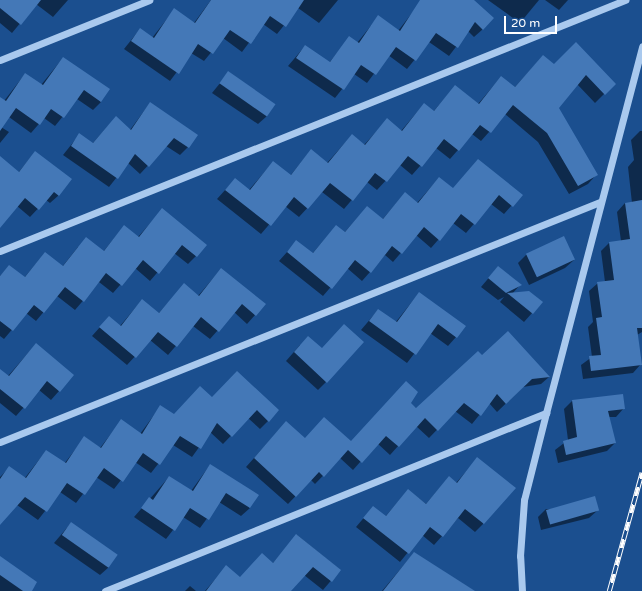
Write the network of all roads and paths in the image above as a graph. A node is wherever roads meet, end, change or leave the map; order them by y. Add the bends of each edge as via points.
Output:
1 (149, 0) edge
2 (625, 0) edge
3 (642, 46) edge
4 (0, 60) edge
5 (600, 202) junction
6 (0, 251) edge
7 (546, 413) junction
8 (0, 442) edge
9 (105, 591) edge
10 (522, 591) edge

1 - 4 lane
2 - 6 lane
3 - 5 lane
5 - 7 lane
5 - 8 lane
7 - 9 lane
7 - 10 lane via 524,500 520,556

